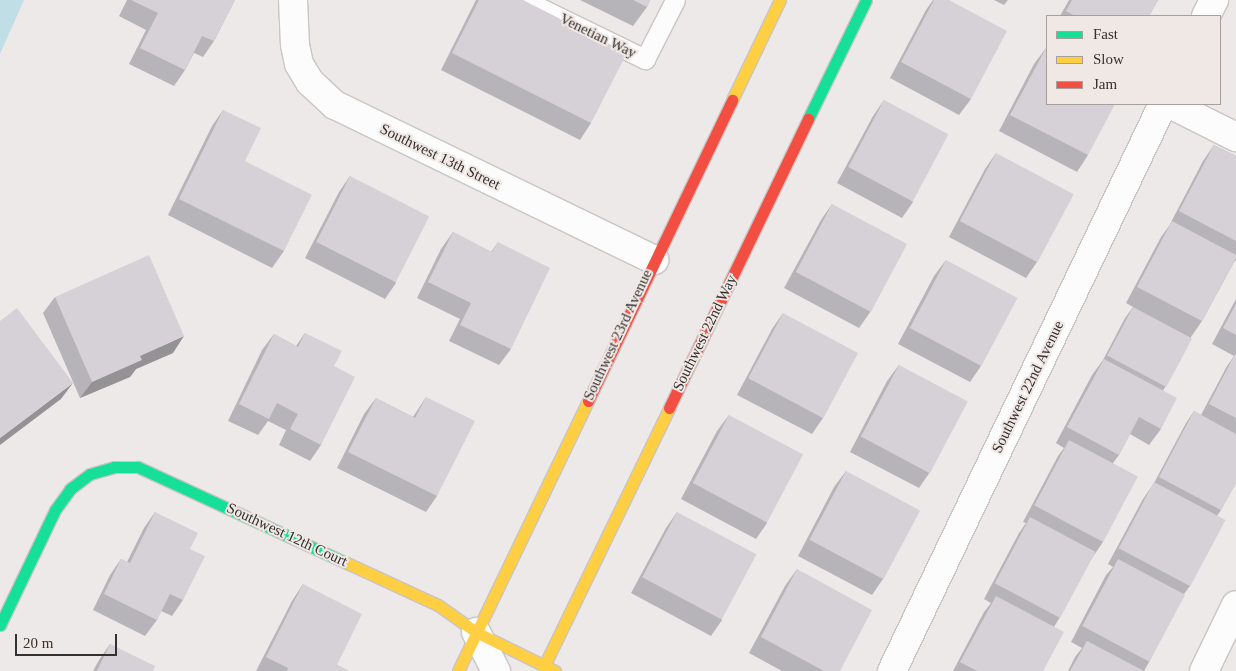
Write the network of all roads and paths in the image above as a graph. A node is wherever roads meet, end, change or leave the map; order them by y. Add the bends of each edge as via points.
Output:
1 (293, 0) edge
2 (524, 0) edge
3 (675, 0) edge
4 (780, 0) edge
5 (866, 0) edge
6 (1214, 0) edge
7 (1206, 15) edge
8 (1163, 105) edge
9 (1172, 105) edge
10 (1236, 137) edge
11 (654, 260) junction
12 (1236, 605) edge
13 (0, 625) edge
14 (476, 632) junction
15 (544, 666) junction
16 (1215, 666) edge
17 (458, 671) edge
18 (496, 671) edge
19 (555, 671) edge
20 (892, 671) edge

1 - 11 street, Southwest 13th Street via 299,64 310,82 335,105
2 - 3 lane, Venetian Way via 645,59
4 - 11 street, Southwest 23rd Avenue
5 - 15 street, Southwest 22nd Way
6 - 7 street
8 - 20 street, Southwest 22nd Avenue
9 - 10 street
11 - 14 street, Southwest 23rd Avenue
12 - 16 street
13 - 14 street, Southwest 12th Court via 55,510 70,489 90,474 114,467 138,467 438,605
14 - 15 street, Southwest 12th Court
14 - 17 street, Southwest 23rd Avenue
14 - 18 street
15 - 19 street, Southwest 12th Court

